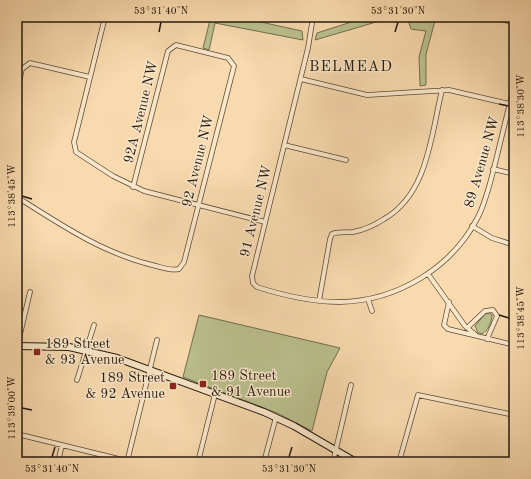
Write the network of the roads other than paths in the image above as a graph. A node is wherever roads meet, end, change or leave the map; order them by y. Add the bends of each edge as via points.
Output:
1 (104, 17) edge
2 (313, 17) edge
3 (176, 45) joint
4 (90, 77) junction
5 (300, 79) junction
6 (514, 86) edge
7 (442, 90) junction
8 (17, 91) edge
9 (512, 104) edge
10 (284, 145) junction
11 (346, 160) dead end
12 (493, 169) junction
13 (514, 174) edge
14 (133, 187) junction
15 (17, 197) edge
16 (198, 205) junction
17 (265, 222) junction
18 (472, 226) junction
19 (514, 244) edge
20 (428, 274) junction
21 (252, 283) joint
22 (30, 292) dead end
23 (368, 299) junction
24 (319, 301) junction
25 (448, 302) junction
26 (372, 311) dead end
27 (94, 325) dead end
28 (467, 328) junction
29 (479, 337) junction
30 (487, 339) junction
31 (157, 340) dead end
32 (514, 345) edge
33 (17, 347) edge
34 (86, 350) junction
35 (149, 370) junction
36 (77, 380) dead end
37 (351, 385) dead end
38 (215, 394) junction
39 (514, 415) edge
40 (276, 417) junction
41 (17, 434) edge
42 (62, 445) junction
43 (336, 450) junction
44 (58, 462) edge
45 (127, 462) edge
46 (198, 462) edge
47 (264, 462) edge
48 (333, 462) edge
49 (356, 462) edge
50 (399, 462) edge

1 - 4 street
2 - 5 street, 91 Avenue NW
3 - 14 street, 92A Avenue NW via 168,51
3 - 16 street, 92 Avenue NW via 228,58 234,66
4 - 8 street via 28,64 22,69
4 - 14 street via 74,149 87,160
5 - 7 street via 367,95
5 - 10 street, 91 Avenue NW
6 - 9 street, 89 Avenue NW
7 - 9 street via 463,92
7 - 24 street via 423,172 416,188 405,203 385,219 360,230 332,234
9 - 12 street, 89 Avenue NW
10 - 11 street
10 - 17 street, 91 Avenue NW
12 - 13 street
12 - 18 street, 89 Avenue NW via 485,201
14 - 16 street via 154,195
15 - 16 street, 92 Avenue NW via 106,250 145,264 172,270 179,269 184,262
16 - 17 street
17 - 21 street, 91 Avenue NW
18 - 19 street via 492,238
18 - 20 street, 89 Avenue NW via 456,249
20 - 23 street, 89 Avenue NW via 403,288
20 - 25 street
21 - 24 street, 89 Avenue NW via 259,288
22 - 33 street
23 - 24 street, 89 Avenue NW via 347,302
23 - 26 street
25 - 28 street
25 - 29 street via 444,322 446,328
27 - 34 street
28 - 29 street
28 - 30 street via 485,311 493,310 497,316
29 - 30 street
30 - 32 street
31 - 35 street
33 - 34 street via 46,346
34 - 35 street
34 - 36 street
35 - 38 street
35 - 45 street
37 - 43 street
38 - 40 street
38 - 46 street
39 - 50 street via 418,395
40 - 43 street
40 - 47 street
41 - 42 street
42 - 44 street
42 - 45 street
43 - 48 street
43 - 49 street

